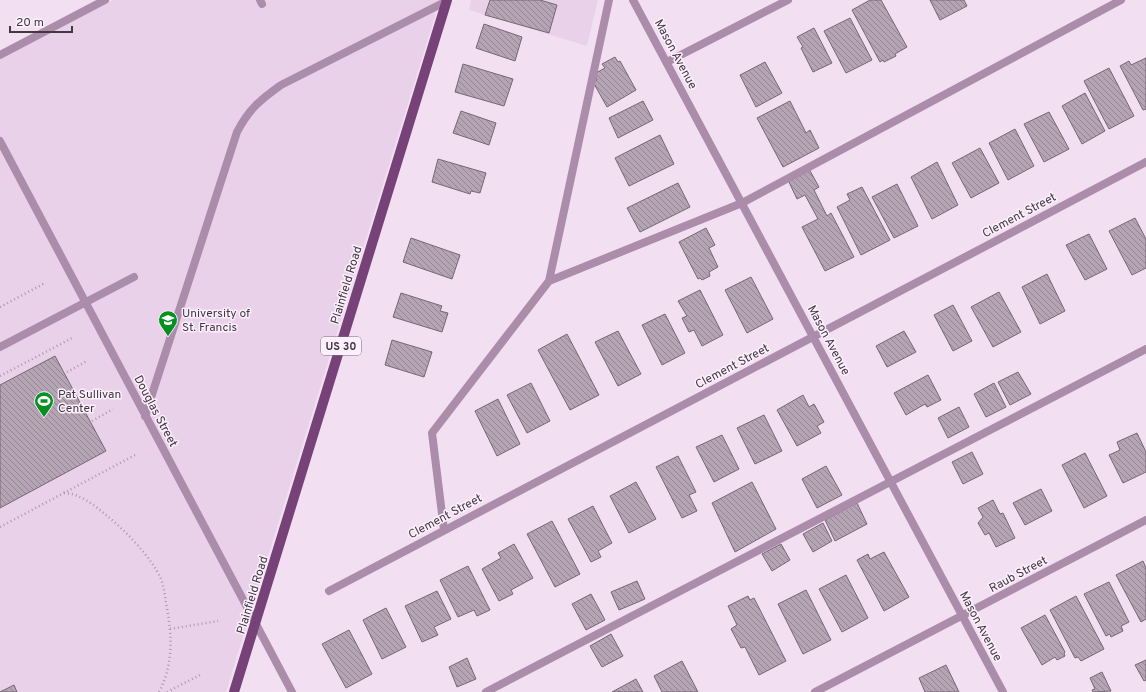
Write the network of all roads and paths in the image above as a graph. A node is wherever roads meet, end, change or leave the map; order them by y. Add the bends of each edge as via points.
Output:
1 (105, 0) edge
2 (447, 0) edge
3 (609, 0) edge
4 (633, 0) edge
5 (788, 0) edge
6 (1121, 0) edge
7 (0, 55) edge
8 (667, 62) junction
9 (0, 141) edge
10 (1146, 162) edge
11 (742, 203) junction
12 (134, 277) dead end
13 (549, 281) junction
14 (45, 284) dead end
15 (85, 302) junction
16 (0, 307) edge
17 (74, 337) dead end
18 (813, 337) junction
19 (0, 347) edge
20 (1146, 349) edge
21 (88, 361) dead end
22 (67, 372) dead end
23 (0, 376) edge
24 (113, 409) dead end
25 (145, 416) junction
26 (92, 421) dead end
27 (138, 454) dead end
28 (891, 482) junction
29 (64, 493) junction
30 (1146, 520) edge
31 (0, 527) edge
32 (444, 530) junction
33 (328, 591) dead end
34 (962, 616) junction
35 (218, 621) dead end
36 (256, 625) junction
37 (170, 629) junction
38 (200, 675) dead end
39 (159, 692) edge
40 (167, 692) edge
41 (234, 692) edge
42 (292, 692) edge
43 (486, 692) edge
44 (815, 692) edge
45 (1003, 692) edge

1 - 7 street
2 - 25 street via 281,85 261,99 245,116 237,132
2 - 36 main road, Plainfield Road / US 30
3 - 13 street
4 - 8 street, Mason Avenue
5 - 8 street
6 - 11 street
8 - 11 street, Mason Avenue
9 - 15 street, Douglas Street
10 - 18 street, Clement Street
11 - 13 street
11 - 18 street, Mason Avenue
12 - 15 street
13 - 32 street via 432,433
14 - 16 path
15 - 19 street
15 - 25 street, Douglas Street
17 - 23 path
18 - 28 street, Mason Avenue
18 - 32 street, Clement Street
20 - 28 street
21 - 22 path
24 - 26 path
25 - 36 street, Douglas Street
27 - 29 path
28 - 34 street, Mason Avenue
28 - 43 street
29 - 31 path
29 - 37 path via 70,493 93,505 121,527 136,543 161,579
30 - 34 street, Raub Street
32 - 33 street, Clement Street
34 - 44 street, Raub Street
34 - 45 street, Mason Avenue
35 - 37 path
36 - 41 main road, Plainfield Road / US 30
36 - 42 street, Douglas Street
37 - 39 path via 168,664
38 - 40 path

